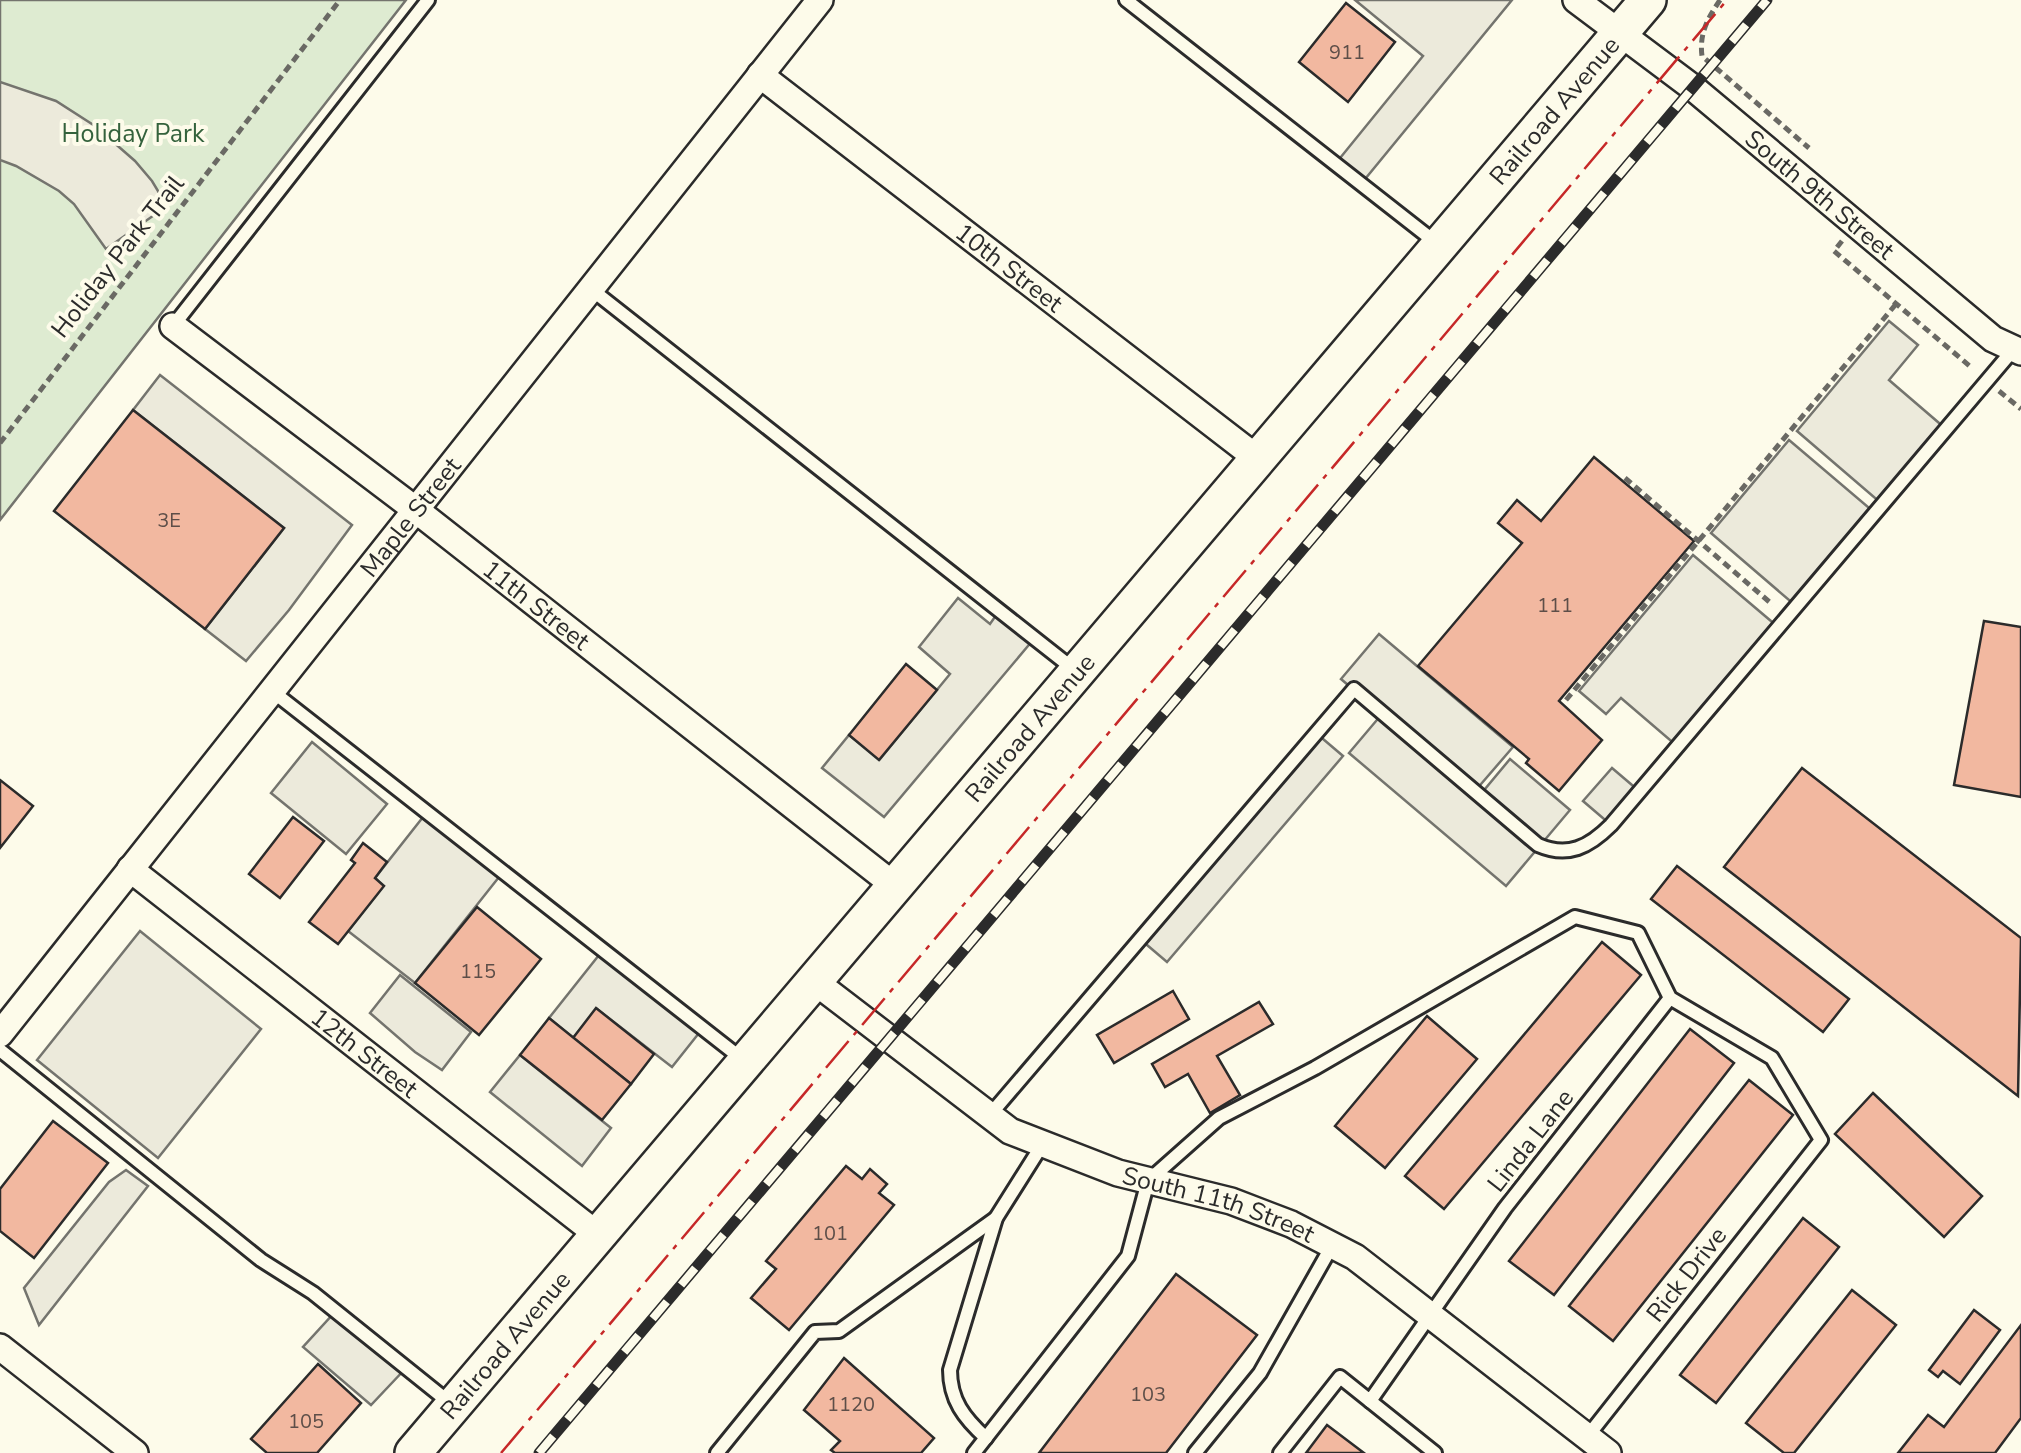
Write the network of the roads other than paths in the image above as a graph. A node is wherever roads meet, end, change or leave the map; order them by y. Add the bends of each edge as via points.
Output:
1 (428, 0) edge
2 (820, 0) edge
3 (1126, 0) edge
4 (1576, 0) edge
5 (1648, 0) edge
6 (1620, 34) junction
7 (760, 75) junction
8 (1439, 246) junction
9 (591, 289) junction
10 (173, 326) joint
11 (2017, 351) edge
12 (1258, 459) junction
13 (416, 510) junction
14 (1077, 672) junction
15 (272, 691) junction
16 (130, 869) junction
17 (895, 886) junction
18 (814, 982) junction
19 (1670, 998) junction
20 (0, 1034) edge
21 (0, 1050) edge
22 (746, 1062) junction
23 (989, 1116) junction
24 (1042, 1145) junction
25 (1148, 1181) junction
26 (996, 1218) junction
27 (598, 1236) junction
28 (1333, 1244) junction
29 (1430, 1315) junction
30 (0, 1348) edge
31 (1370, 1401) junction
32 (453, 1406) junction
33 (1588, 1437) junction
34 (986, 1438) junction
35 (134, 1453) edge
36 (413, 1453) edge
37 (717, 1453) edge
38 (974, 1453) edge
39 (1196, 1453) edge
40 (1280, 1453) edge
41 (1436, 1453) edge
42 (1608, 1453) edge

1 - 10 lane
2 - 7 street, Maple Street
3 - 8 lane
4 - 6 street, South 9th Street
5 - 6 main road, Railroad Avenue
6 - 8 main road, Railroad Avenue
6 - 11 street, South 9th Street via 1692,86 1993,339
7 - 9 street, Maple Street
7 - 12 street, 10th Street
8 - 12 main road, Railroad Avenue
9 - 13 street, Maple Street
9 - 14 lane
10 - 13 street, 11th Street
11 - 23 lane via 1588,845 1570,851 1538,845 1354,690
12 - 14 main road, Railroad Avenue
13 - 15 street, Maple Street
13 - 17 street, 11th Street
14 - 17 main road, Railroad Avenue
15 - 16 street, Maple Street
15 - 22 lane
16 - 20 street, Maple Street
16 - 27 street, 12th Street
17 - 18 main road, Railroad Avenue
18 - 22 main road, Railroad Avenue
18 - 23 street, South 11th Street
19 - 25 lane via 1638,933 1575,917 1219,1118
19 - 29 lane, Linda Lane
19 - 33 lane, Rick Drive via 1772,1058 1821,1140
21 - 32 lane
22 - 27 main road, Railroad Avenue
23 - 24 street, South 11th Street
24 - 25 street, South 11th Street
24 - 26 lane
25 - 28 street, South 11th Street via 1231,1201
25 - 34 lane via 1128,1256
26 - 34 lane via 950,1370 958,1408
26 - 37 lane via 839,1331 815,1332
27 - 32 main road, Railroad Avenue
28 - 29 street, South 11th Street
28 - 39 lane via 1260,1373
29 - 31 lane, Linda Lane
29 - 33 street, South 11th Street
30 - 35 street
31 - 40 lane via 1340,1376
31 - 41 lane
32 - 36 main road, Railroad Avenue
33 - 42 street, South 11th Street
34 - 38 lane

